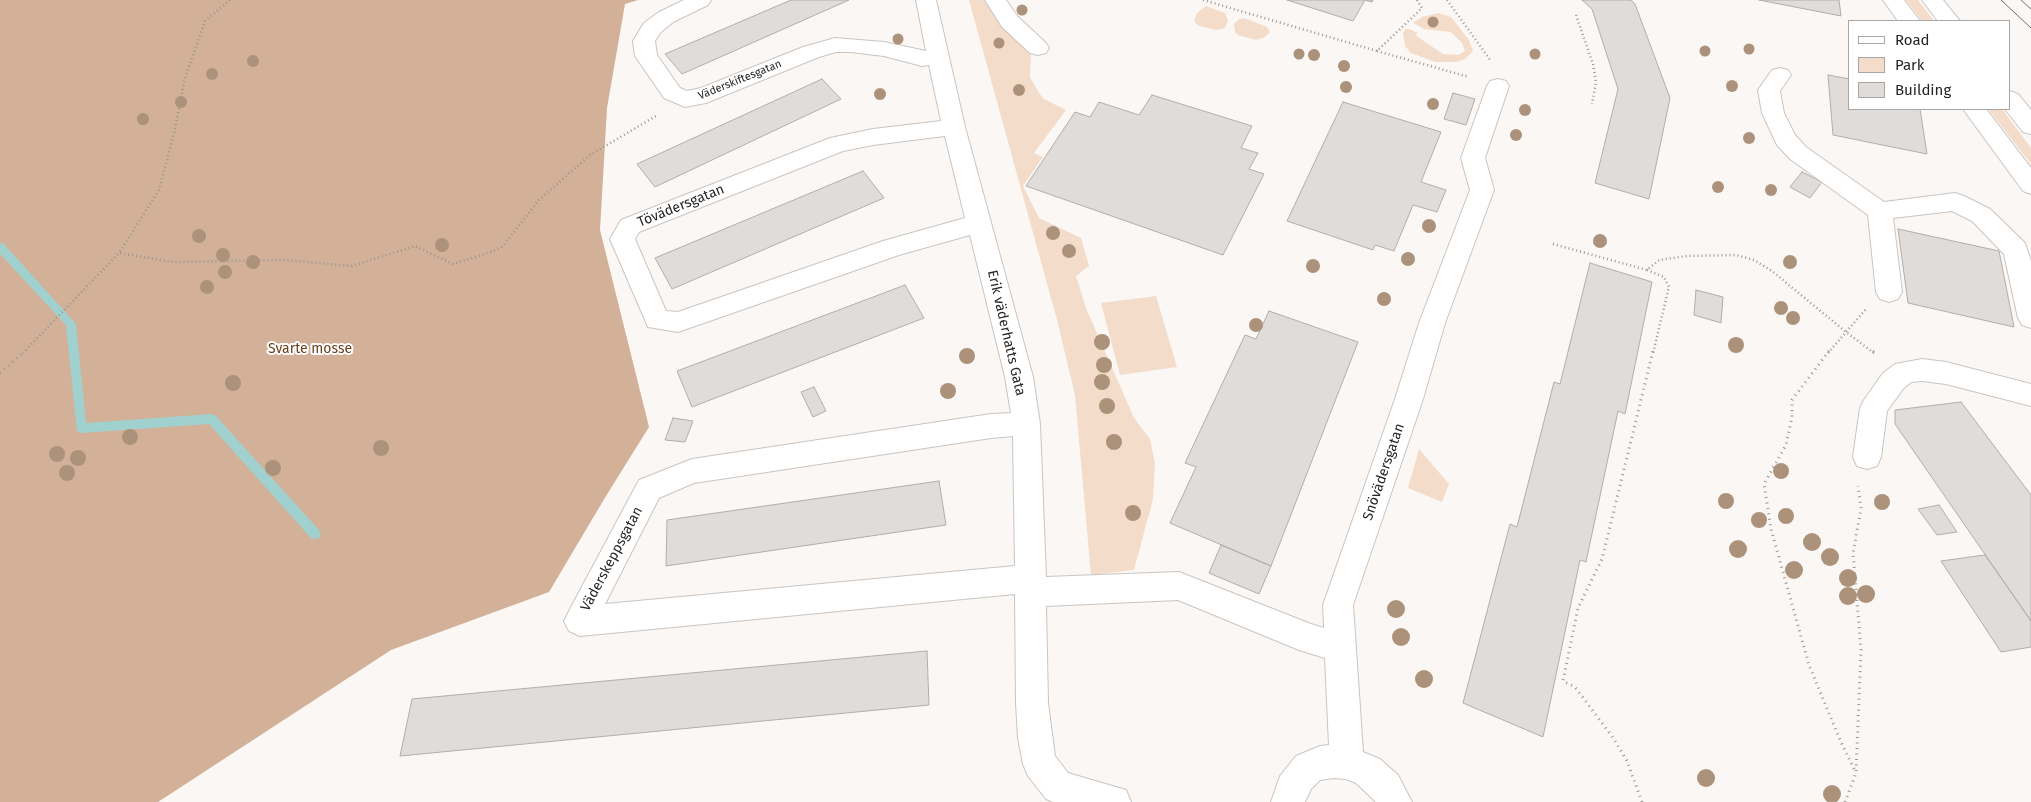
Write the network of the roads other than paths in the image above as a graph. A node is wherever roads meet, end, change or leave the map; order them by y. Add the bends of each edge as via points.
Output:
1 (701, 0) edge
2 (926, 0) edge
3 (995, 0) edge
4 (1893, 0) edge
5 (1932, 0) edge
6 (1908, 20) edge
7 (1948, 20) edge
8 (1038, 48) dead end
9 (938, 56) junction
10 (1780, 74) dead end
11 (1498, 86) road end
12 (2011, 100) edge
13 (1975, 110) edge
14 (2031, 126) edge
15 (954, 128) junction
16 (2031, 185) edge
17 (1880, 211) junction
18 (979, 224) junction
19 (1889, 292) dead end
20 (2031, 318) edge
21 (2031, 395) edge
22 (1026, 424) junction
23 (1867, 457) road end
24 (1031, 585) junction
25 (1340, 647) junction
26 (1346, 762) junction
27 (1050, 794) edge
28 (1114, 802) edge
29 (1288, 802) edge
30 (1395, 802) edge

1 - 9 street, Väderskiftesgatan via 666,17 652,28 644,41 651,64 672,93 685,99 706,95 835,45 884,49 922,59
2 - 9 street, Erik väderhatts Gata
3 - 8 street via 1010,22
4 - 6 street
5 - 7 street
9 - 15 street, Erik väderhatts Gata
10 - 17 street via 1769,90 1772,113 1785,139 1810,163
11 - 25 street, Snövädersgatan via 1473,158 1482,190 1432,323 1410,399 1338,605
12 - 14 street
13 - 16 street
15 - 18 street, Erik väderhatts Gata
15 - 18 street, Tövädersgatan via 838,144 630,226 622,239 657,320 678,322 892,248
17 - 19 street
17 - 20 street via 1954,202 1980,215 2016,250
18 - 22 street, Erik väderhatts Gata via 1019,377
21 - 23 street via 1946,373 1905,372 1893,381 1874,408
22 - 24 street, Erik väderhatts Gata
22 - 24 street, Väderskeppsgatan via 992,426 692,472 649,489 580,621
24 - 25 street via 1179,586 1310,639
24 - 27 street, Erik väderhatts Gata via 1035,738
25 - 26 street, Snövädersgatan
26 - 29 street via 1320,763 1308,768 1292,788
26 - 30 street via 1378,778
27 - 28 street

